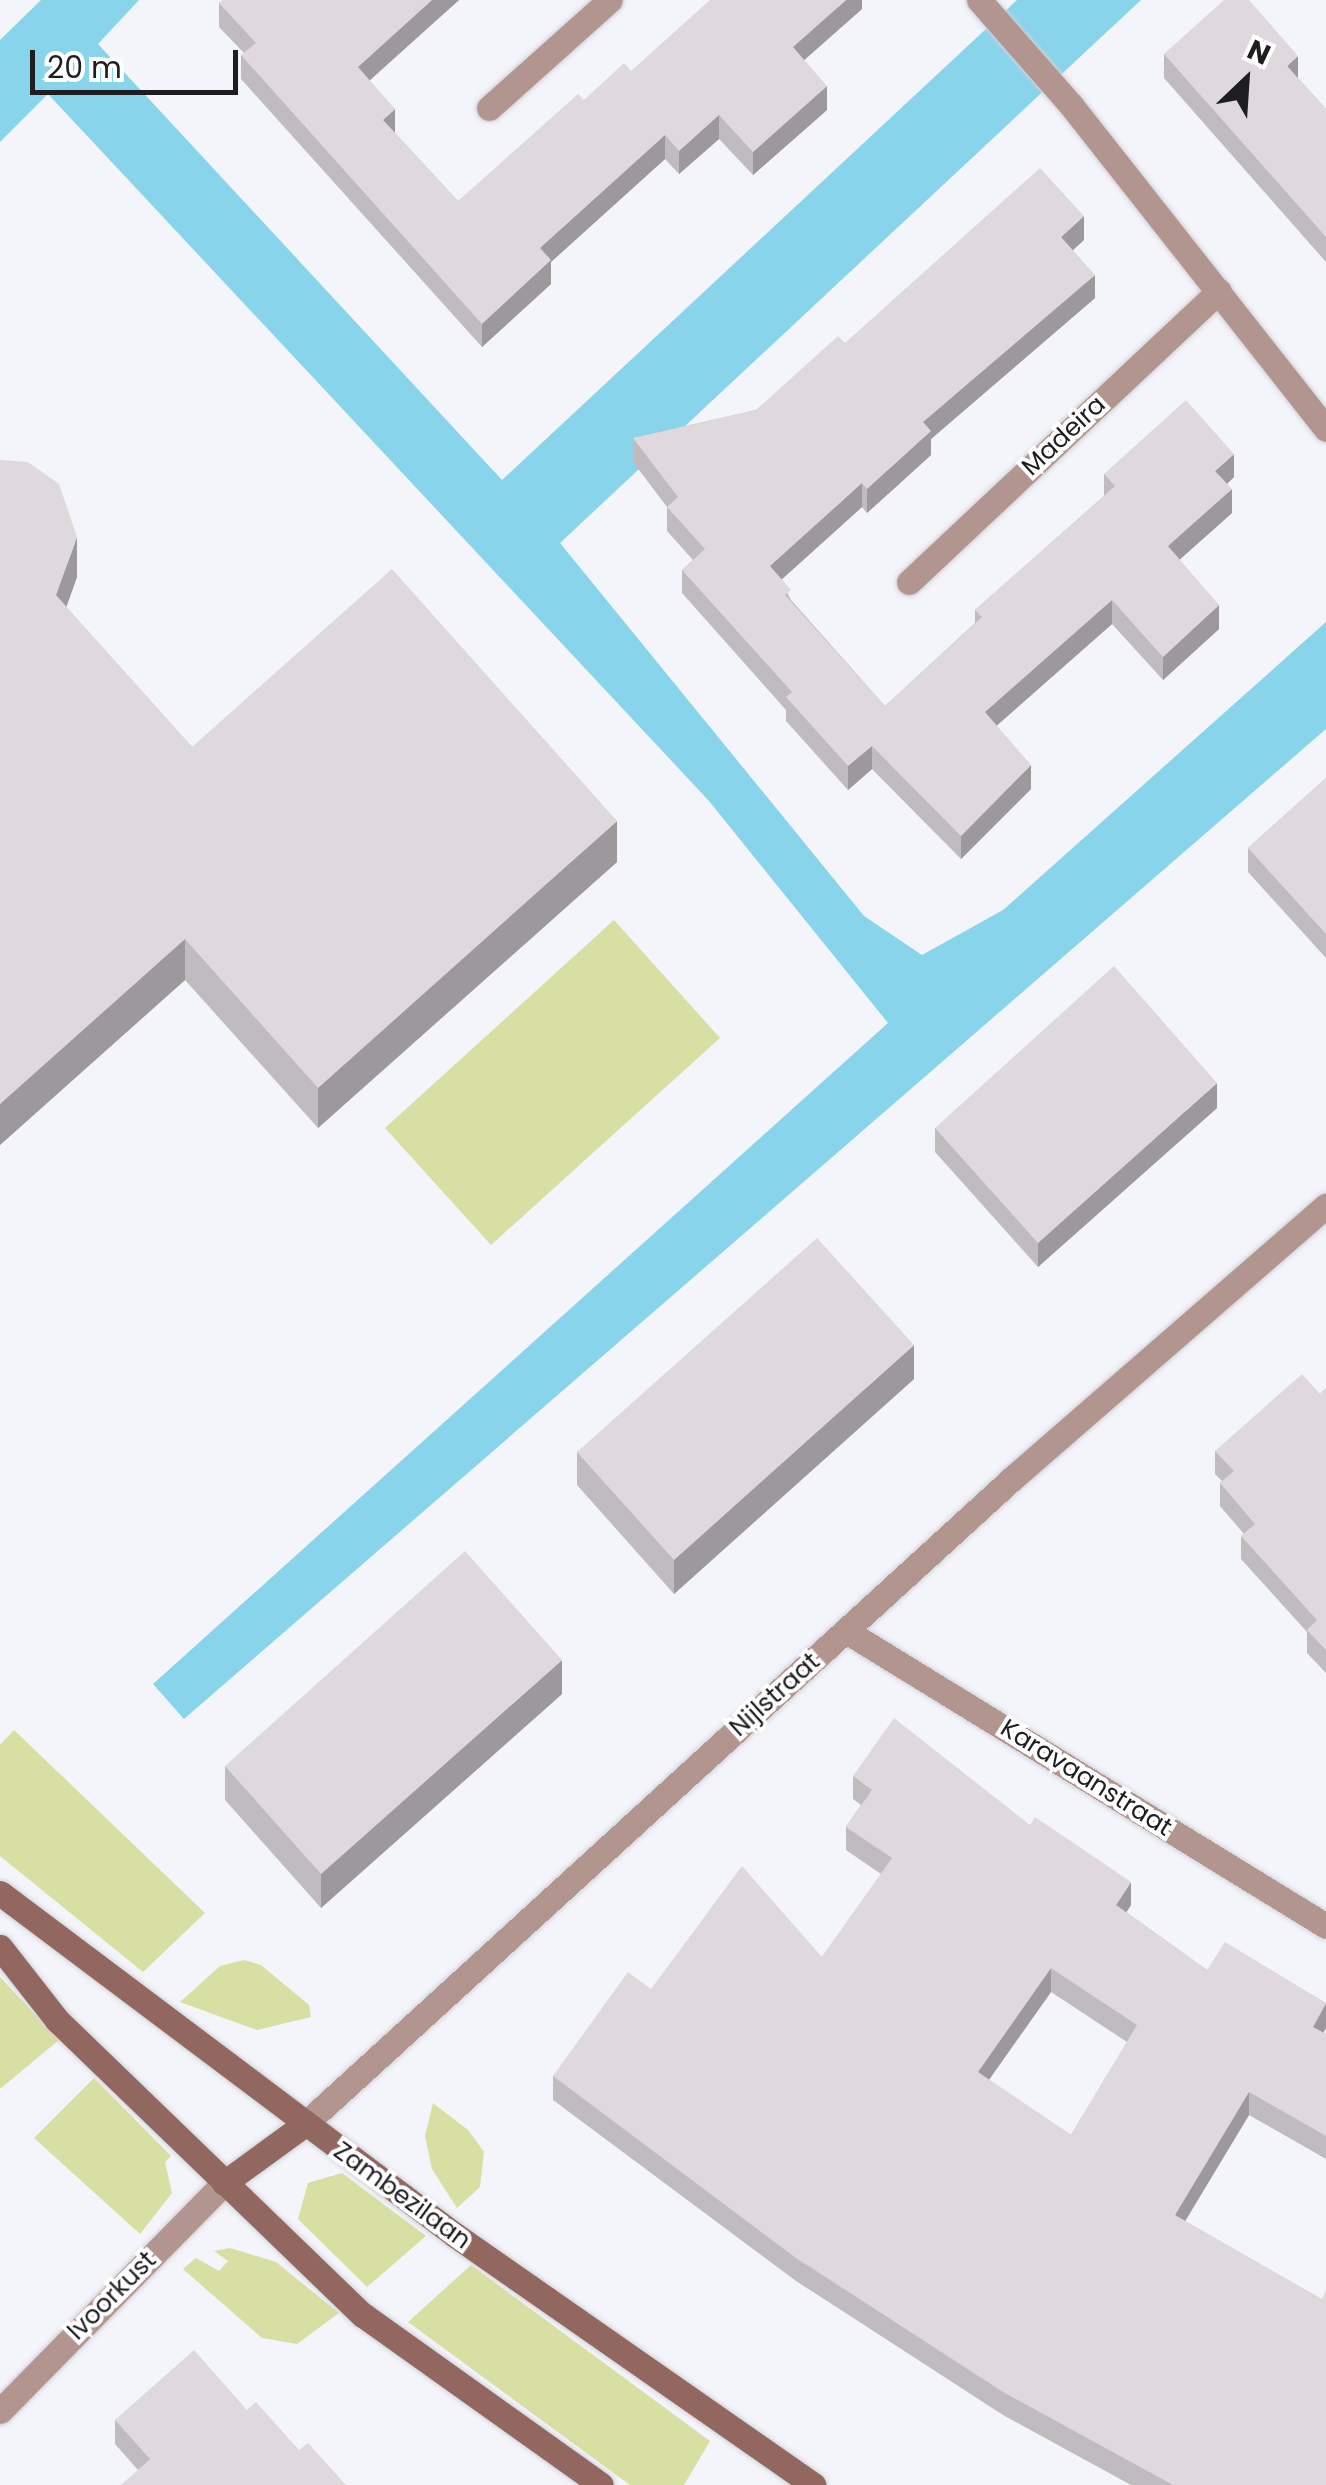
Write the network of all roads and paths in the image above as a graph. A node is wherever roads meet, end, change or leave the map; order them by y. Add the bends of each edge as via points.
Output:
1 (610, 0) edge
2 (979, 0) edge
3 (489, 108) dead end
4 (1220, 290) junction
5 (1326, 429) edge
6 (909, 582) dead end
7 (1326, 1206) edge
8 (846, 1631) junction
9 (0, 1893) edge
10 (1326, 1926) edge
11 (0, 1947) edge
12 (305, 2124) junction
13 (224, 2183) junction
14 (0, 2411) edge
15 (783, 2478) edge
16 (601, 2485) edge
17 (813, 2485) edge

1 - 3 street
2 - 4 street
4 - 5 street
4 - 6 street, Madeira
7 - 8 street, Nijlstraat
8 - 10 street, Karavaanstraat
8 - 12 street, Nijlstraat
9 - 12 street, Zambezilaan
11 - 13 street via 56,2020
12 - 13 street, Nijlstraat
12 - 15 street, Zambezilaan
13 - 14 street, Ivoorkust
13 - 16 street via 363,2315
15 - 17 street, Zambezilaan

